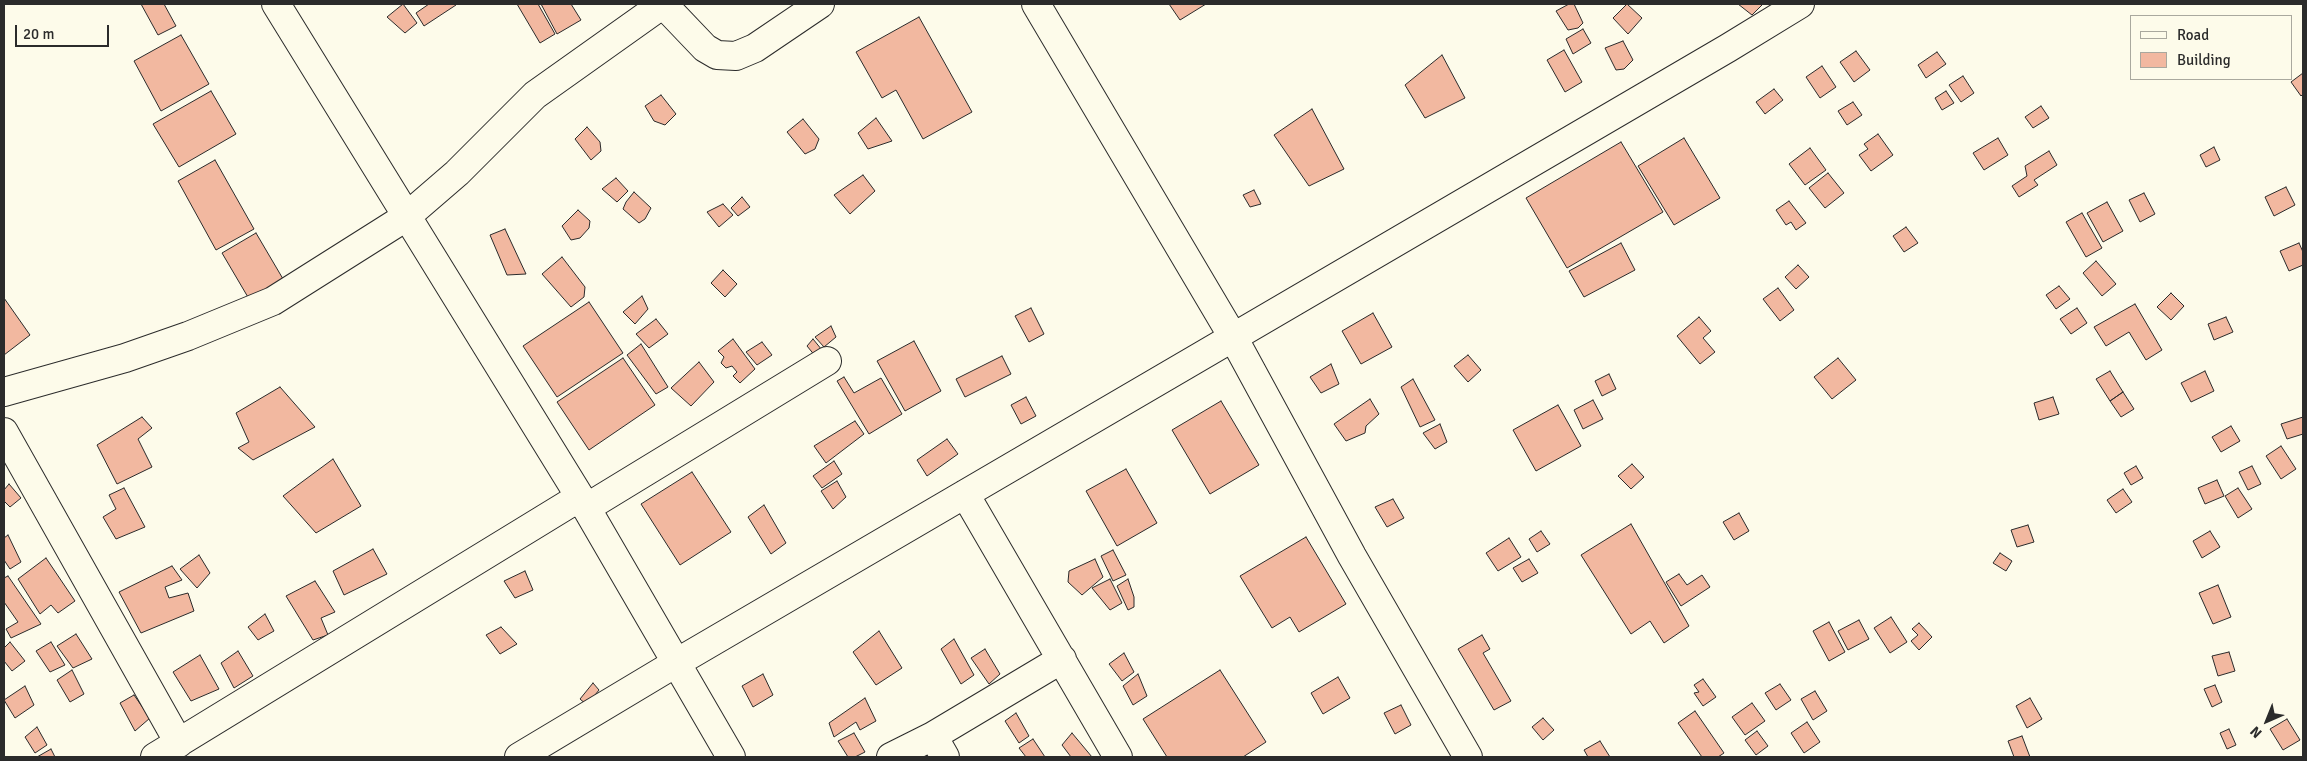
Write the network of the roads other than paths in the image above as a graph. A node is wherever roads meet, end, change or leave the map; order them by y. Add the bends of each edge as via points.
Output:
1 (276, 4) edge
2 (663, 4) edge
3 (820, 4) edge
4 (1036, 4) edge
5 (1800, 4) edge
6 (406, 217) junction
7 (1233, 337) junction
8 (827, 360) dead end
9 (4, 392) edge
10 (4, 432) edge
11 (965, 494) junction
12 (583, 503) junction
13 (1062, 660) junction
14 (676, 663) junction
15 (179, 743) junction
16 (939, 746) edge
17 (155, 757) edge
18 (519, 757) edge
19 (731, 757) edge
20 (891, 757) edge
21 (1118, 757) edge
22 (1468, 757) edge

1 - 6 street
2 - 3 street via 705,48 717,54 736,56 756,48
2 - 6 street via 535,95 457,174
4 - 7 street
5 - 7 street
6 - 9 street via 273,301 125,358
6 - 12 street
7 - 11 street
7 - 22 street via 1352,556
8 - 12 street
10 - 15 street
11 - 13 street
11 - 14 street
12 - 14 street
12 - 15 street
13 - 16 street
13 - 21 street
14 - 18 street
14 - 19 street
15 - 17 street
16 - 20 street

